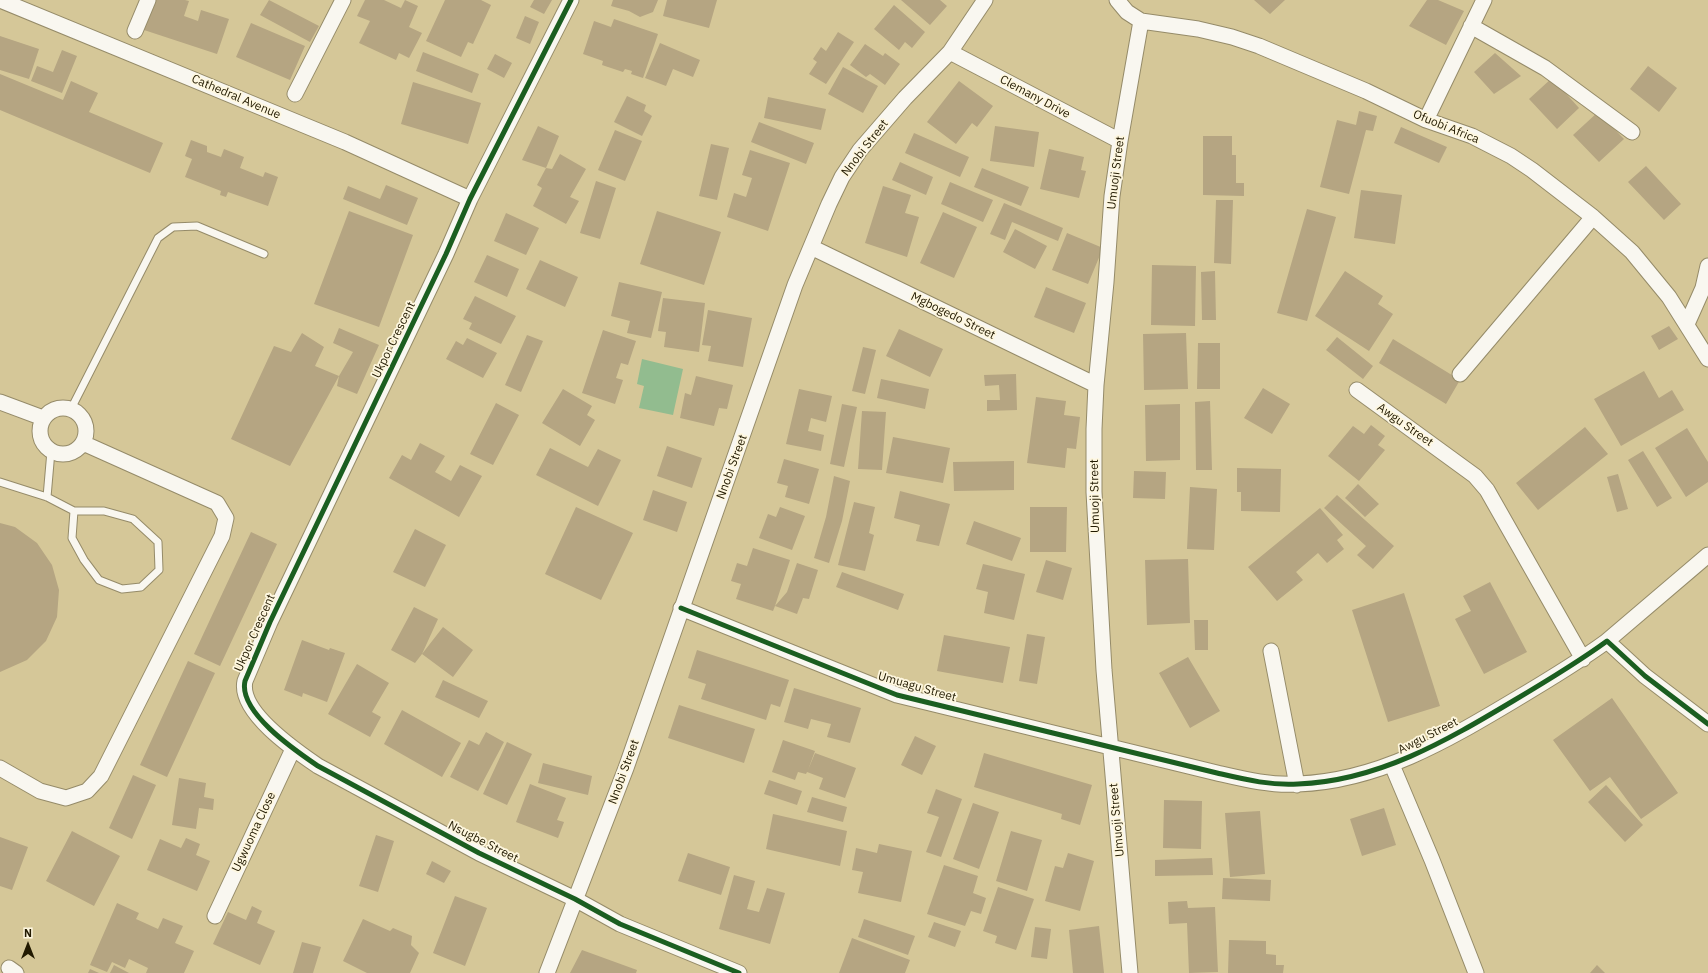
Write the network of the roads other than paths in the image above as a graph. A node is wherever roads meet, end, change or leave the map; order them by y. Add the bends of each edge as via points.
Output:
1 (0, 0) edge
2 (148, 0) edge
3 (343, 0) edge
4 (571, 0) edge
5 (985, 0) edge
6 (1117, 0) edge
7 (1484, 0) edge
8 (1141, 21) junction
9 (1471, 26) junction
10 (135, 31) dead end
11 (950, 52) junction
12 (295, 94) dead end
13 (1426, 120) junction
14 (1632, 132) dead end
15 (1120, 141) junction
16 (470, 199) junction
17 (1593, 217) junction
18 (811, 247) junction
19 (264, 254) dead end
20 (1708, 266) edge
21 (1687, 324) junction
22 (1708, 359) edge
23 (1460, 374) dead end
24 (1096, 385) junction
25 (1357, 390) dead end
26 (0, 402) edge
27 (70, 409) junction
28 (43, 418) junction
29 (83, 443) junction
30 (51, 451) junction
31 (0, 482) edge
32 (47, 497) junction
33 (74, 511) junction
34 (1708, 555) edge
35 (681, 608) junction
36 (1607, 641) junction
37 (1271, 651) dead end
38 (1583, 658) junction
39 (244, 691) joint
40 (1708, 724) edge
41 (1110, 747) junction
42 (293, 749) junction
43 (1392, 765) junction
44 (0, 768) edge
45 (1297, 785) junction
46 (575, 899) junction
47 (215, 916) dead end
48 (547, 973) edge
49 (739, 973) edge
50 (1130, 973) edge
51 (1476, 973) edge

1 - 16 street, Cathedral Avenue via 345,142
2 - 10 street
3 - 12 street
4 - 16 street, Ukpor Crescent
5 - 11 street, Nnobi Street
6 - 8 street, Ofuobi Africa via 1127,12
7 - 9 street
8 - 13 street, Ofuobi Africa via 1192,28 1259,46 1366,91
8 - 15 street, Umuoji Street
9 - 13 street
9 - 14 street via 1545,68
11 - 15 street, Clemany Drive
11 - 18 street, Nnobi Street via 905,98 860,150 842,177
13 - 17 street, Ofuobi Africa via 1472,136 1511,156
15 - 24 street, Umuoji Street via 1112,196
16 - 39 street, Ukpor Crescent via 270,622 245,681
17 - 21 street, Ofuobi Africa via 1632,252 1669,297
17 - 23 street
18 - 24 street, Mgbogedo Street
18 - 35 street, Nnobi Street via 795,285
19 - 27 lane via 197,226 173,227 158,238
20 - 21 street via 1703,288
21 - 22 street, Ofuobi Africa
24 - 41 street, Umuoji Street via 1094,492
25 - 38 street, Awgu Street via 1475,476 1487,490
26 - 28 street
27 - 28 street via 60,407 50,411
27 - 29 street via 79,414 85,423
28 - 30 street via 39,427 40,436 44,445
29 - 30 street via 74,451 63,454
29 - 44 street via 217,503 226,518 222,536 110,760 96,781 87,790 66,798 40,791
30 - 32 lane
31 - 32 lane
32 - 33 lane
33 - 33 lane via 104,511 133,519 158,542 159,570 142,587 122,589 99,580 72,538
34 - 36 street, Awgu Street
35 - 41 street, Umuagu Street via 897,695
35 - 46 street, Nnobi Street via 626,768
36 - 38 street, Awgu Street
36 - 40 street via 1645,676
37 - 45 street
38 - 43 street, Awgu Street via 1438,744
39 - 42 street, Nsugbe Street via 247,700 268,728
41 - 45 street, Awgu Street via 1259,782
41 - 50 street, Umuoji Street
42 - 46 street, Nsugbe Street via 318,766 472,849
42 - 47 street, Ugwuoma Close
43 - 45 street, Awgu Street via 1361,775
43 - 51 street
46 - 48 street, Nnobi Street
46 - 49 street, Nsugbe Street via 620,924

